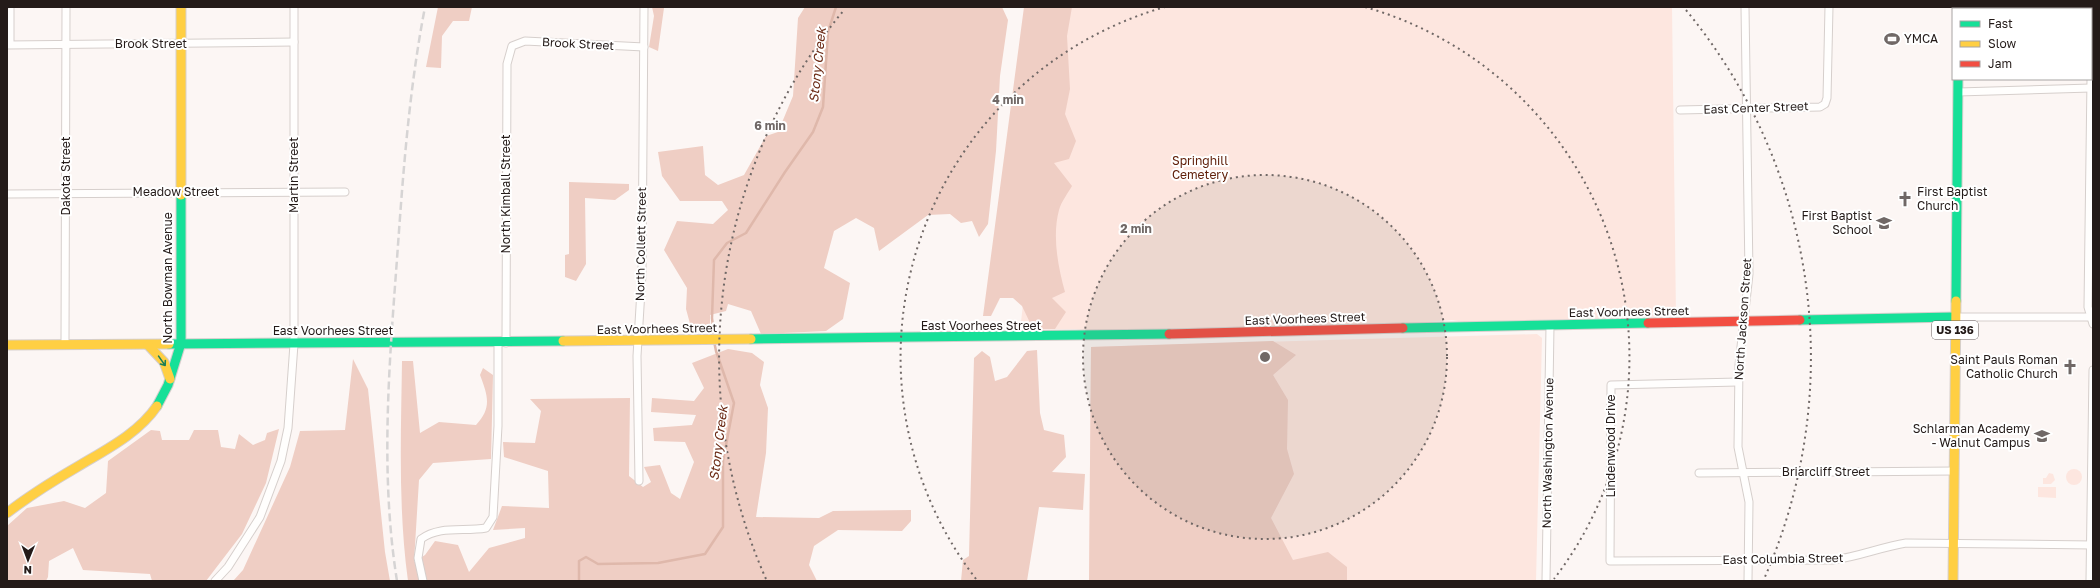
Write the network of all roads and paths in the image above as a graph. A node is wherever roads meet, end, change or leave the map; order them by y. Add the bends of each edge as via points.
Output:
1 (10, 7) edge
2 (66, 7) edge
3 (181, 7) edge
4 (294, 7) edge
5 (644, 7) edge
6 (1744, 7) edge
7 (1829, 7) edge
8 (2092, 7) edge
9 (294, 42) junction
10 (9, 44) edge
11 (66, 44) junction
12 (181, 44) junction
13 (512, 46) joint
14 (644, 47) junction
15 (2092, 52) edge
16 (1958, 80) edge
17 (2091, 80) edge
18 (2091, 88) junction
19 (1958, 92) junction
20 (1746, 109) junction
21 (1680, 110) dead end
22 (294, 191) junction
23 (180, 192) junction
24 (345, 192) dead end
25 (66, 193) junction
26 (7, 194) edge
27 (1955, 317) junction
28 (2092, 319) edge
29 (1745, 321) junction
30 (1550, 326) junction
31 (638, 342) junction
32 (181, 343) junction
33 (502, 343) junction
34 (294, 344) junction
35 (7, 345) edge
36 (65, 345) junction
37 (148, 345) junction
38 (2093, 370) edge
39 (170, 379) junction
40 (1738, 382) junction
41 (1954, 471) junction
42 (1699, 473) dead end
43 (1743, 473) junction
44 (639, 481) dead end
45 (7, 513) edge
46 (1954, 544) junction
47 (2092, 545) edge
48 (1610, 561) joint
49 (1749, 561) junction
50 (214, 581) edge
51 (422, 581) edge
52 (1546, 581) edge
53 (1748, 581) edge
54 (1953, 581) edge
55 (2090, 581) edge

1 - 10 street
2 - 11 street, Dakota Street
3 - 12 main road, North Bowman Avenue
4 - 9 street, Martin Street
5 - 14 street, North Collett Street
6 - 20 street, North Jackson Street
7 - 20 street, East Center Street via 1825,104
8 - 15 street
9 - 12 street, Brook Street
9 - 22 street, Martin Street
10 - 11 street, Brook Street
11 - 12 street, Brook Street
11 - 25 street, Dakota Street
12 - 23 main road, North Bowman Avenue
13 - 14 street, Brook Street via 525,41
13 - 33 street, North Kimball Street via 507,64
14 - 31 street, North Collett Street via 642,274
16 - 19 main road, US 136
17 - 18 street
18 - 19 street
18 - 28 street via 2088,307
19 - 27 main road, US 136
20 - 21 street, East Center Street
20 - 29 street, North Jackson Street via 1749,274
22 - 23 street, Meadow Street
22 - 24 street, Meadow Street
22 - 34 street, Martin Street
23 - 25 street, Meadow Street
23 - 32 main road, North Bowman Avenue
25 - 26 street, Meadow Street
25 - 36 street, Dakota Street
27 - 28 street
27 - 29 main road, East Voorhees Street
27 - 41 main road, US 136
29 - 30 main road, East Voorhees Street
29 - 40 street, North Jackson Street
30 - 31 main road, East Voorhees Street via 1071,337
30 - 52 street, North Washington Avenue
31 - 33 main road, East Voorhees Street
31 - 44 street, North Collett Street
32 - 34 main road, East Voorhees Street
32 - 37 main road, East Voorhees Street
32 - 39 main road, North Bowman Avenue
33 - 34 main road, East Voorhees Street
33 - 51 street, North Kimball Street via 493,517 486,528 438,531 421,538 418,558
34 - 50 street, Martin Street via 288,428 281,461 260,517 228,567
35 - 36 main road, East Voorhees Street
36 - 37 main road, East Voorhees Street
37 -> 39 main road via 164,362
38 - 47 street
39 - 45 main road, North Bowman Avenue via 162,399 136,429 110,448 44,486
40 - 43 street, North Jackson Street via 1738,447
40 - 48 street, Lindenwood Drive via 1611,385
41 - 43 street, Briarcliff Street
41 - 46 main road, US 136
42 - 43 street, Briarcliff Street
43 - 49 street, North Jackson Street via 1749,502
46 - 47 street, East Columbia Street
46 - 49 street, East Columbia Street via 1906,543 1851,558 1833,560
46 - 54 main road, US 136
47 - 55 street
48 - 49 street, East Columbia Street
49 - 53 street, North Jackson Street

